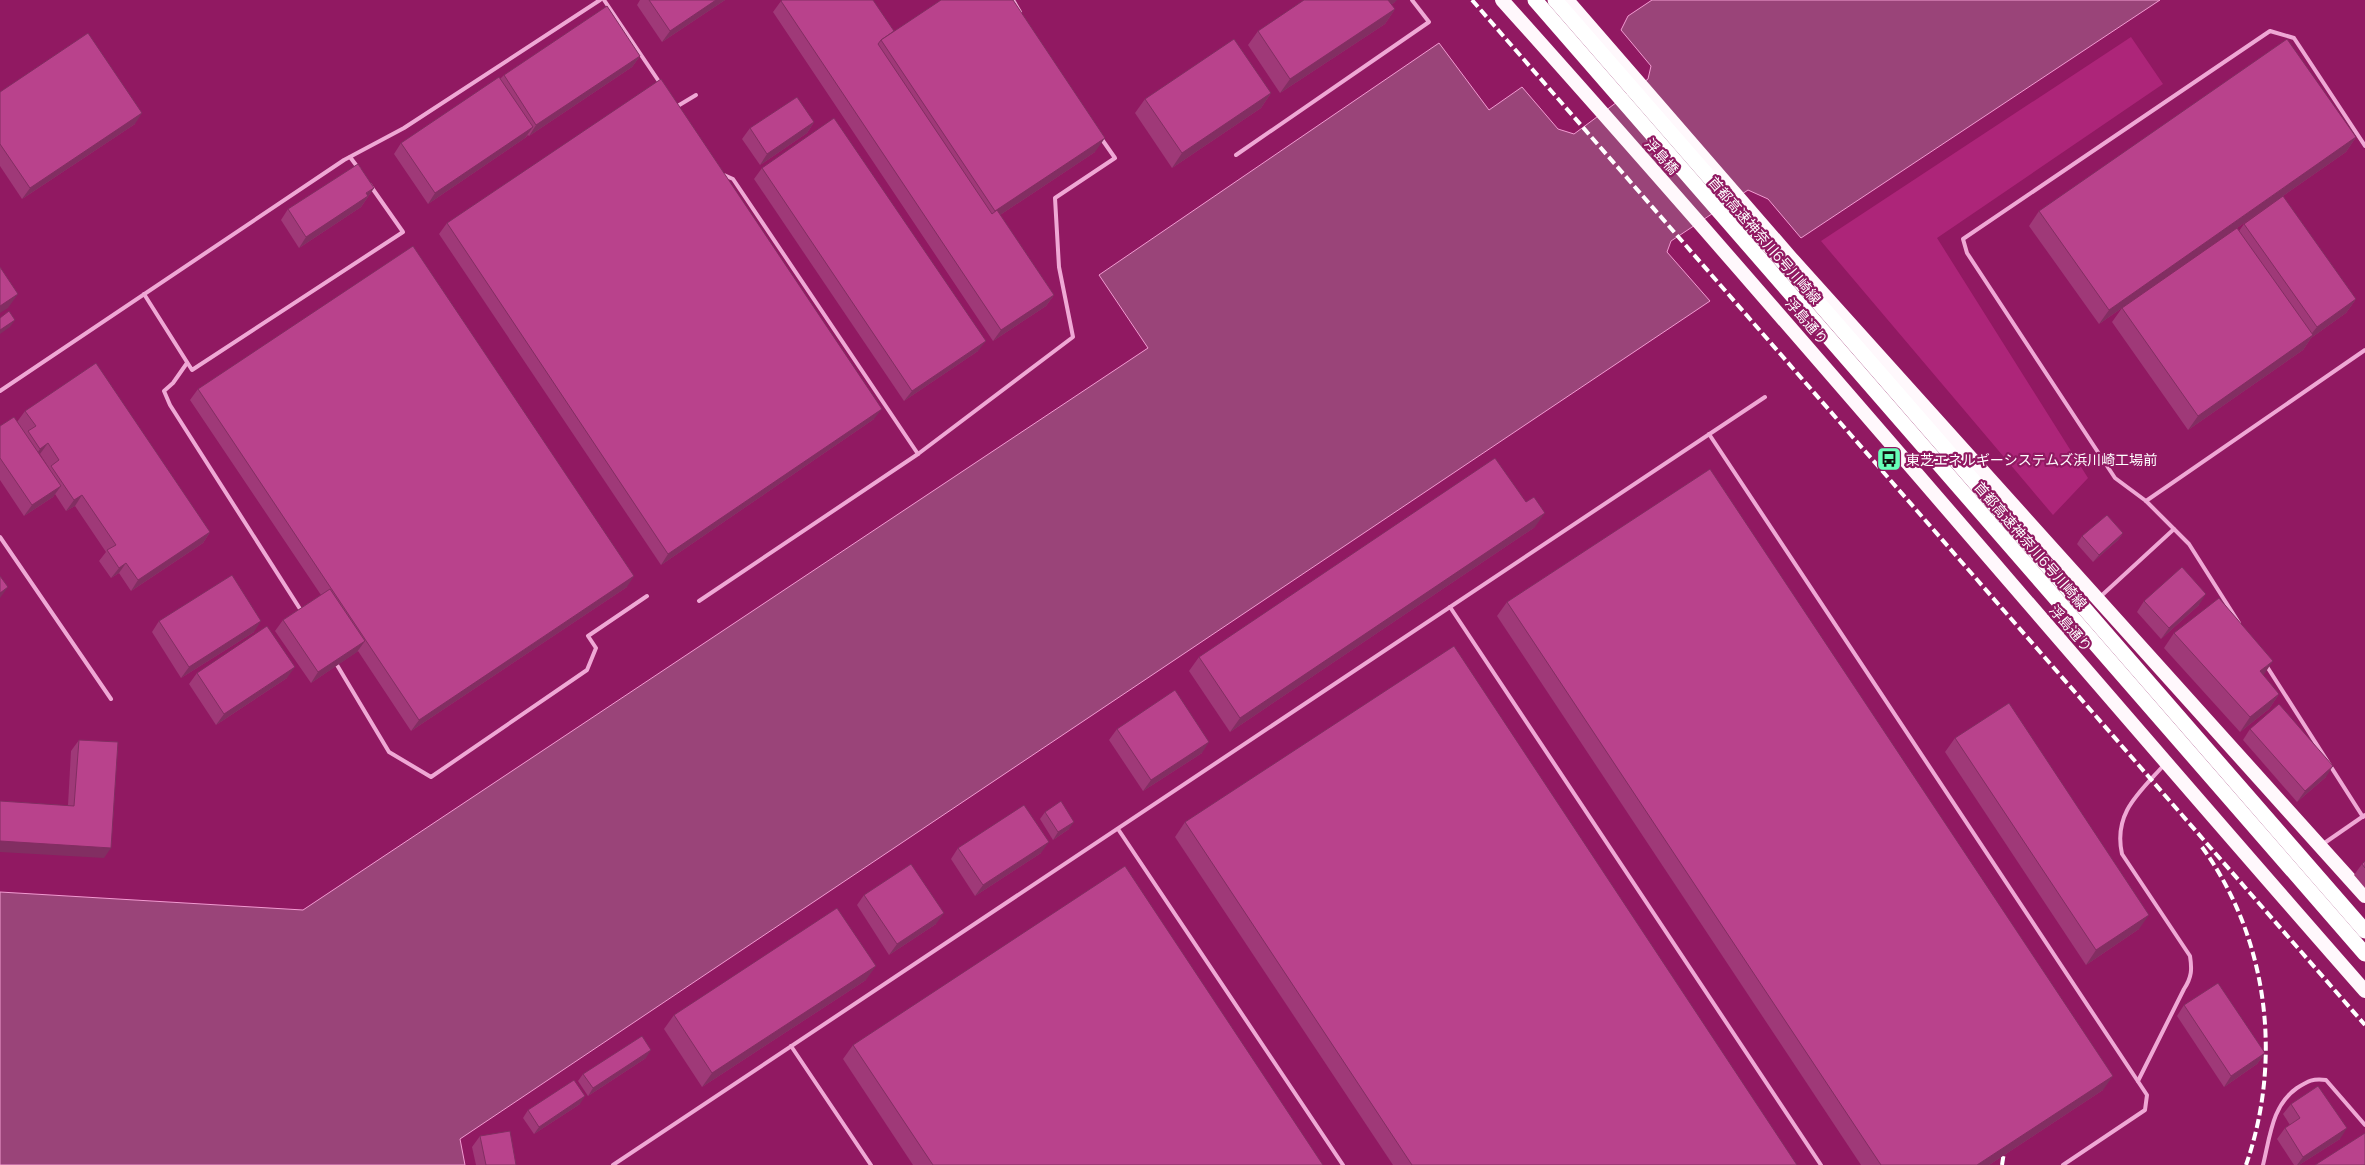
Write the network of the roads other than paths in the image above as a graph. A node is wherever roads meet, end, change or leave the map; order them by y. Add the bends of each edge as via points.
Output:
1 (600, 0) edge
2 (604, 0) edge
3 (1013, 0) edge
4 (1412, 0) edge
5 (1502, 0) edge
6 (1535, 0) edge
7 (1555, 0) edge
8 (1567, 0) edge
9 (1024, 17) edge
10 (665, 91) edge
11 (696, 95) dead end
12 (670, 99) edge
13 (676, 107) junction
14 (682, 115) edge
15 (1099, 133) edge
16 (2365, 146) edge
17 (1236, 155) dead end
18 (350, 157) junction
19 (360, 172) edge
20 (720, 173) edge
21 (366, 179) edge
22 (1754, 285) joint
23 (144, 294) junction
24 (2365, 350) edge
25 (187, 363) junction
26 (0, 392) edge
27 (1765, 397) dead end
28 (1709, 434) junction
29 (918, 454) junction
30 (2146, 501) junction
31 (2174, 529) junction
32 (0, 538) edge
33 (647, 596) dead end
34 (2098, 599) junction
35 (699, 601) dead end
36 (1450, 607) junction
37 (2084, 611) dead end
38 (303, 613) edge
39 (2077, 618) dead end
40 (2242, 626) edge
41 (2056, 637) junction
42 (2263, 660) edge
43 (338, 665) edge
44 (110, 699) dead end
45 (2165, 764) junction
46 (2364, 816) edge
47 (1118, 828) junction
48 (2321, 845) junction
49 (2365, 896) edge
50 (2365, 931) edge
51 (2365, 954) edge
52 (2365, 991) edge
53 (792, 1046) junction
54 (2138, 1081) junction
55 (2365, 1125) edge
56 (613, 1165) edge
57 (872, 1165) edge
58 (1343, 1165) edge
59 (1820, 1165) edge
60 (2064, 1165) edge
61 (2263, 1165) edge

1 - 18 lane via 404,128
2 - 10 lane
3 - 9 lane
4 - 17 lane via 1430,22
5 - 22 highway, 浮島橋
6 - 51 highway, 首都高速神奈川6号川崎線, bridge
7 - 50 highway, 首都高速神奈川6号川崎線, bridge
8 - 34 highway via 1791,258
11 - 13 lane
12 - 13 lane
13 - 14 lane
15 - 29 lane via 1115,158 1055,198 1059,267 1073,336
16 - 30 lane via 2294,38 2270,31 1962,239 1967,253 2115,478
18 - 19 lane
18 - 23 lane
20 - 29 lane via 732,179
21 - 25 lane via 404,232 192,370
22 - 41 highway, 浮島通り
23 - 25 lane
23 - 26 lane
24 - 30 lane
25 - 38 lane via 164,391 170,405
27 - 28 lane
28 - 36 lane
28 - 54 lane
29 - 35 lane
30 - 31 lane
31 - 34 lane
31 - 40 lane via 2189,544
32 - 44 lane
33 - 43 lane via 588,636 596,648 587,670 431,777 390,752
34 - 37 lane
34 - 48 highway
36 - 47 lane
36 - 59 lane
39 - 41 lane
41 - 45 highway, 浮島通り
42 - 46 lane
45 - 52 highway, 浮島通り
45 - 54 lane via 2130,803 2118,837 2122,854 2190,956 2192,970 2190,980
46 - 48 lane
47 - 53 lane
47 - 58 lane
48 - 49 highway
53 - 56 lane
53 - 57 lane
54 - 60 lane via 2147,1095 2145,1110
55 - 61 lane via 2326,1080 2313,1078 2287,1095 2276,1111

